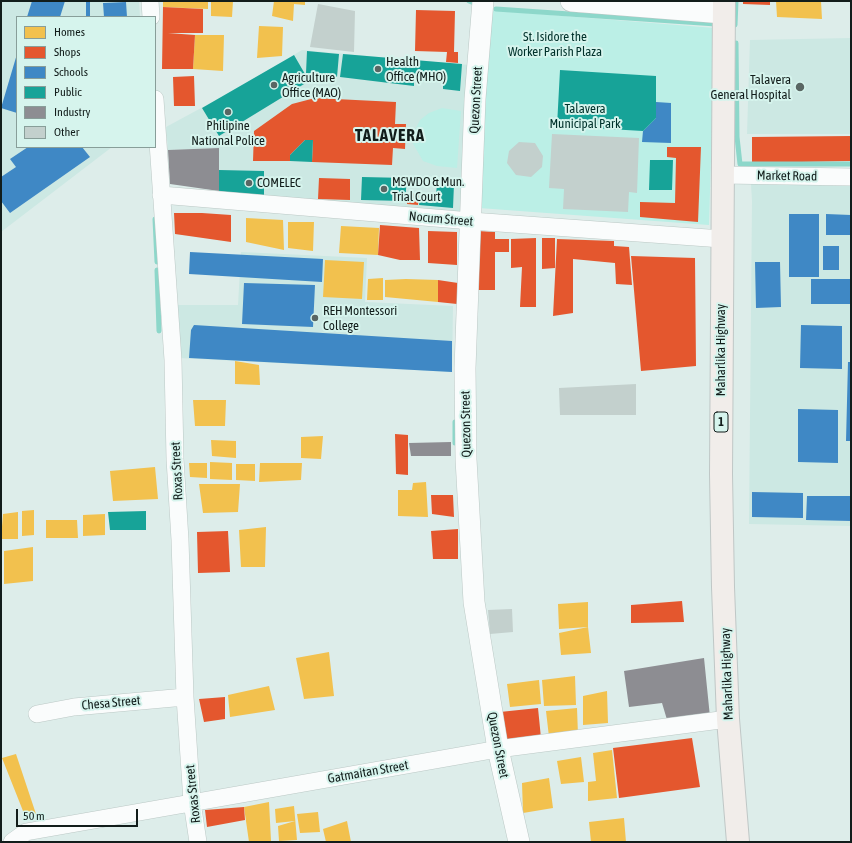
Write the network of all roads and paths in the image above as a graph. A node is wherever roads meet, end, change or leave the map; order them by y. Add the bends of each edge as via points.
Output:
1 (150, 1) edge
2 (483, 1) edge
3 (571, 1) edge
4 (723, 7) edge
5 (151, 16) edge
6 (156, 115) edge
7 (723, 175) junction
8 (851, 177) edge
9 (161, 195) junction
10 (471, 221) junction
11 (722, 240) junction
12 (185, 697) junction
13 (37, 714) dead end
14 (728, 718) junction
15 (498, 750) junction
16 (192, 802) junction
17 (12, 842) edge
18 (198, 842) edge
19 (519, 842) edge
20 (738, 842) edge

1 - 5 street
2 - 10 street, Quezon Street via 475,99
3 - 4 street
4 - 7 main road, Maharlika Highway / 1
6 - 9 street, Roxas Street
7 - 8 street, Market Road
7 - 11 main road, Maharlika Highway / 1
9 - 10 street, Nocum Street
9 - 12 street, Roxas Street via 173,360
10 - 11 street, Nocum Street
10 - 15 street, Quezon Street via 466,458 475,610
11 - 14 main road, Maharlika Highway / 1 via 721,474
12 - 13 street, Chesa Street via 74,707
12 - 16 street, Roxas Street
14 - 15 street, Gatmaitan Street
14 - 20 main road, Maharlika Highway / 1
15 - 16 street, Gatmaitan Street
15 - 19 street, Quezon Street
16 - 17 street, Gatmaitan Street via 26,832
16 - 18 street, Roxas Street

